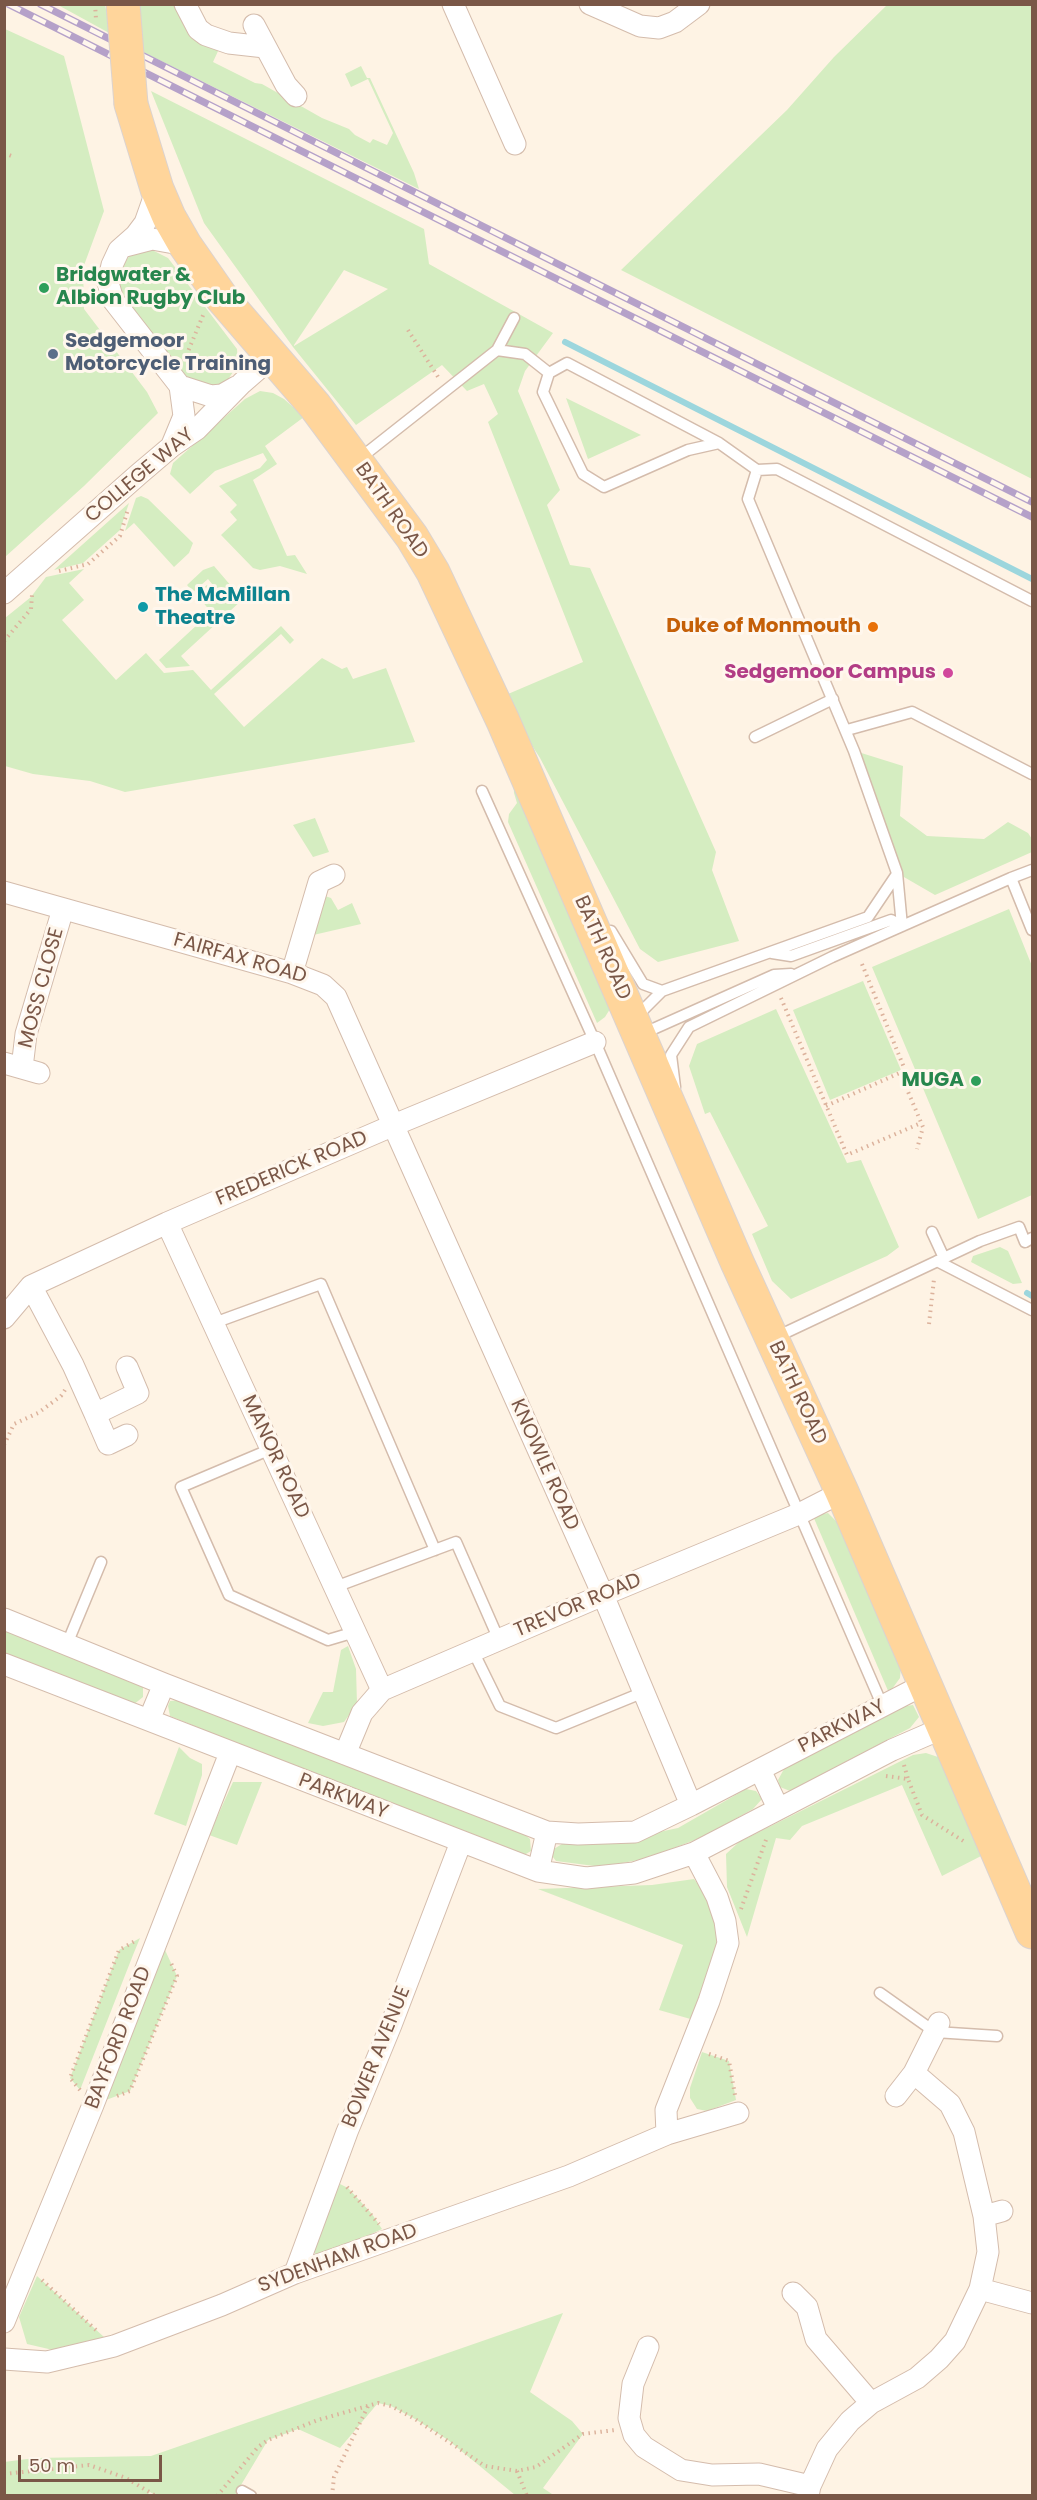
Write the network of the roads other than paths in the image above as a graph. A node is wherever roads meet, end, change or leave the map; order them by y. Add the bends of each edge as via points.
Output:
1 (123, 4) edge
2 (185, 4) edge
3 (453, 4) edge
4 (590, 4) edge
5 (699, 4) edge
6 (254, 25) dead end
7 (266, 47) junction
8 (296, 96) dead end
9 (515, 144) dead end
10 (157, 189) junction
11 (185, 245) junction
12 (124, 246) junction
13 (514, 318) dead end
14 (497, 350) junction
15 (273, 356) junction
16 (549, 373) junction
17 (177, 383) junction
18 (242, 383) junction
19 (719, 443) junction
20 (172, 446) junction
21 (356, 461) junction
22 (757, 470) junction
23 (4, 593) edge
24 (1032, 601) edge
25 (833, 699) junction
26 (847, 730) junction
27 (755, 737) dead end
28 (1032, 774) edge
29 (482, 791) dead end
30 (1032, 870) edge
31 (897, 873) junction
32 (334, 876) dead end
33 (1011, 878) junction
34 (4, 892) edge
35 (63, 909) junction
36 (606, 920) dead end
37 (902, 926) junction
38 (1032, 930) edge
39 (769, 953) junction
40 (292, 973) junction
41 (797, 974) junction
42 (663, 991) junction
43 (639, 1033) junction
44 (595, 1042) junction
45 (22, 1068) edge
46 (394, 1125) junction
47 (680, 1128) junction
48 (168, 1223) junction
49 (932, 1232) dead end
50 (1032, 1238) edge
51 (940, 1259) junction
52 (31, 1286) junction
53 (1032, 1310) edge
54 (4, 1318) edge
55 (214, 1323) junction
56 (772, 1339) junction
57 (127, 1367) dead end
58 (94, 1414) junction
59 (127, 1435) dead end
60 (271, 1449) junction
61 (842, 1492) junction
62 (801, 1513) junction
63 (435, 1550) junction
64 (101, 1562) dead end
65 (335, 1587) junction
66 (603, 1595) junction
67 (4, 1618) edge
68 (355, 1632) junction
69 (499, 1640) junction
70 (67, 1644) junction
71 (473, 1651) junction
72 (4, 1664) edge
73 (164, 1684) junction
74 (925, 1684) junction
75 (382, 1690) junction
76 (644, 1692) junction
77 (883, 1707) junction
78 (149, 1720) junction
79 (945, 1727) junction
80 (230, 1753) junction
81 (345, 1754) junction
82 (760, 1770) junction
83 (691, 1805) junction
84 (778, 1808) junction
85 (547, 1832) junction
86 (461, 1842) junction
87 (694, 1853) junction
88 (538, 1871) junction
89 (1032, 1932) edge
90 (880, 1993) dead end
91 (937, 2028) junction
92 (997, 2036) dead end
93 (915, 2073) junction
94 (896, 2096) dead end
95 (738, 2113) road end
96 (667, 2134) junction
97 (295, 2273) junction
98 (980, 2289) junction
99 (807, 2298) dead end
100 (1032, 2303) edge
101 (4, 2322) edge
102 (648, 2347) dead end
103 (4, 2360) edge
104 (871, 2403) junction
105 (809, 2491) edge

1 - 10 main road, BATH ROAD, bridge via 131,104
2 - 7 street via 198,29 206,35 229,44
3 - 9 street
4 - 5 street via 640,26 659,27 675,22
6 - 7 street
7 - 8 street
10 - 11 main road, BATH ROAD
10 - 12 street via 145,223
11 - 12 street via 153,239
11 - 15 main road, BATH ROAD via 222,298
12 - 17 street via 112,265 108,283 113,300
13 - 14 lane
14 - 16 lane via 525,354
14 - 21 lane
15 - 18 street, COLLEGE WAY
15 - 21 main road, BATH ROAD
16 - 19 lane via 567,363
16 - 19 lane via 543,392 583,474 604,487 688,450
17 - 18 street via 211,396 222,395
17 - 20 street via 184,416
18 - 20 street, COLLEGE WAY via 197,429
19 - 22 lane
20 - 23 street, COLLEGE WAY via 33,573
21 - 43 main road, BATH ROAD via 433,572 554,827
22 - 24 lane via 777,469
22 - 25 lane via 748,500
25 - 26 lane
25 - 27 lane
26 - 28 lane via 912,712
26 - 31 lane
29 - 44 lane
30 - 33 lane
31 - 37 lane
31 - 39 lane via 868,917
32 - 40 street via 319,882
33 - 37 lane
33 - 38 lane
34 - 35 street, FAIRFAX ROAD
35 - 40 street, FAIRFAX ROAD
35 - 45 street, MOSS CLOSE via 26,1034
36 - 42 lane via 643,984
37 - 39 lane via 891,920 791,956
37 - 41 lane
39 - 42 lane
40 - 46 street, FAIRFAX ROAD via 323,985 336,997
41 - 43 lane via 774,975
41 - 47 lane via 689,1027 671,1055
42 - 43 lane via 639,1014
43 - 47 main road, BATH ROAD
44 - 46 street, FREDERICK ROAD
44 - 62 lane
46 - 48 street, FREDERICK ROAD
46 - 66 street, KNOWLE ROAD
47 - 56 main road, BATH ROAD
48 - 52 street, FREDERICK ROAD
48 - 55 street, MANOR ROAD
49 - 51 lane
50 - 51 lane via 1025,1242 1019,1227
51 - 53 lane
51 - 56 lane
52 - 54 street, FREDERICK ROAD
52 - 58 street
55 - 60 street, MANOR ROAD
55 - 63 lane via 321,1284
56 - 61 main road, BATH ROAD
57 - 58 street via 138,1393
58 - 59 street via 99,1450
60 - 65 street, MANOR ROAD
60 - 68 lane via 181,1488 230,1595 328,1641
61 - 62 street, TREVOR ROAD
61 - 74 main road, BATH ROAD
62 - 66 street, TREVOR ROAD
62 - 77 lane
63 - 65 lane
63 - 69 lane via 456,1542
64 - 70 lane
65 - 68 street, MANOR ROAD
66 - 69 street, TREVOR ROAD
66 - 76 street, KNOWLE ROAD
67 - 70 street, PARKWAY
68 - 75 street, MANOR ROAD
69 - 71 street, TREVOR ROAD
70 - 73 street, PARKWAY
71 - 75 street, TREVOR ROAD
71 - 76 lane via 500,1706 556,1728
72 - 78 street, PARKWAY
73 - 78 street
73 - 81 street, PARKWAY
74 - 77 street, PARKWAY
74 - 79 main road, BATH ROAD
75 - 81 street, TREVOR ROAD via 362,1713
76 - 83 street, KNOWLE ROAD
77 - 82 street, PARKWAY
78 - 80 street, PARKWAY
79 - 84 street, PARKWAY
79 - 89 main road, BATH ROAD
80 - 86 street, PARKWAY
80 - 101 street, BAYFORD ROAD
81 - 85 street, PARKWAY
82 - 83 street, PARKWAY
82 - 84 street
83 - 85 street, PARKWAY via 635,1832
84 - 87 street, PARKWAY
85 - 88 street
86 - 88 street, PARKWAY
86 - 97 street, BOWER AVENUE
87 - 88 street, PARKWAY via 634,1873 586,1878
87 - 96 street via 717,1897 728,1943 666,2110
90 - 91 lane
91 - 92 lane
91 - 93 street
93 - 94 street
93 - 98 street via 950,2104 993,2214
95 - 96 street, SYDENHAM ROAD
96 - 97 street, SYDENHAM ROAD via 569,2176
97 - 103 street, SYDENHAM ROAD via 114,2346 47,2362
98 - 100 street
98 - 104 street via 955,2341 939,2359 917,2378
99 - 104 street via 816,2339
102 - 105 street via 646,2371 630,2401 629,2418 634,2435 644,2446 681,2470 712,2475 759,2474
104 - 105 street via 827,2449

